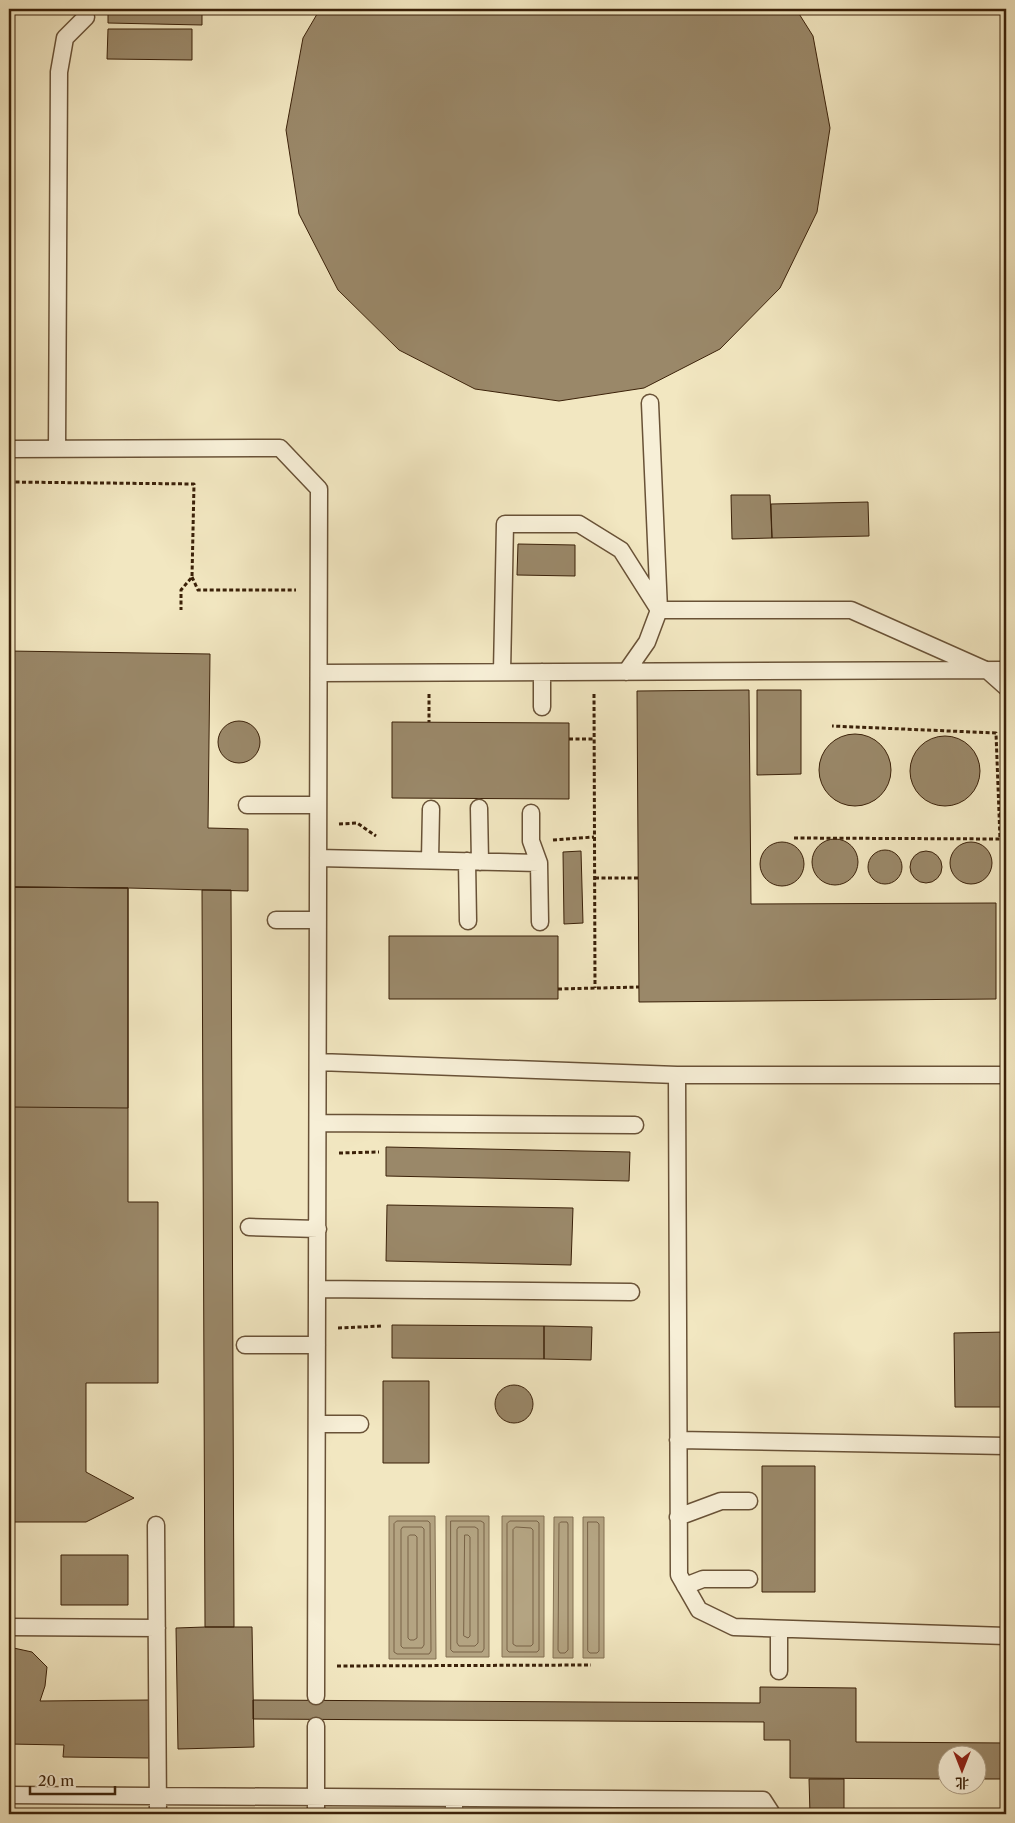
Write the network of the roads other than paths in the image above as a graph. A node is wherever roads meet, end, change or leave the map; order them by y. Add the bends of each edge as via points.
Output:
1 (86, 17) dead end
2 (650, 403) dead end
3 (9, 449) edge
4 (57, 449) junction
5 (659, 610) junction
6 (1006, 670) edge
7 (988, 671) junction
8 (502, 672) junction
9 (542, 672) junction
10 (626, 672) junction
11 (319, 673) junction
12 (1006, 687) edge
13 (542, 707) dead end
14 (247, 805) dead end
15 (318, 805) junction
16 (479, 808) dead end
17 (431, 809) dead end
18 (531, 813) dead end
19 (318, 858) junction
20 (430, 860) junction
21 (473, 862) junction
22 (539, 863) junction
23 (276, 920) dead end
24 (318, 920) junction
25 (468, 921) dead end
26 (540, 922) dead end
27 (318, 1062) junction
28 (677, 1075) junction
29 (1006, 1075) edge
30 (318, 1123) junction
31 (635, 1125) dead end
32 (249, 1227) dead end
33 (318, 1229) junction
34 (317, 1289) junction
35 (631, 1292) dead end
36 (245, 1345) dead end
37 (317, 1345) junction
38 (317, 1424) junction
39 (360, 1424) dead end
40 (678, 1440) junction
41 (1006, 1446) edge
42 (748, 1501) dead end
43 (678, 1517) junction
44 (156, 1525) dead end
45 (748, 1578) dead end
46 (684, 1586) junction
47 (9, 1627) edge
48 (157, 1628) junction
49 (779, 1629) junction
50 (1006, 1636) edge
51 (779, 1671) dead end
52 (316, 1696) dead end
53 (316, 1726) dead end
54 (9, 1795) edge
55 (158, 1796) junction
56 (316, 1796) junction
57 (454, 1798) junction
58 (158, 1814) edge
59 (316, 1814) edge
60 (454, 1814) edge
61 (772, 1814) edge

1 - 4 lane via 66,38 59,72
2 - 5 lane
3 - 4 lane
4 - 11 lane via 280,448 319,489
5 - 7 lane via 851,610
5 - 8 lane via 621,550 579,524 505,524
5 - 10 lane via 647,642
6 - 7 lane
7 - 10 lane
7 - 12 lane
8 - 9 lane
8 - 11 lane
9 - 10 lane
9 - 13 lane
11 - 15 lane
14 - 15 lane
15 - 19 lane
16 - 21 lane
17 - 20 lane
18 - 22 lane via 531,841
19 - 20 lane
19 - 24 lane
20 - 21 lane
21 - 22 lane
21 - 25 lane
22 - 26 lane
23 - 24 lane
24 - 27 lane
27 - 28 lane
27 - 30 lane
28 - 29 lane
28 - 40 lane
30 - 31 lane
30 - 33 lane
32 - 33 lane
33 - 34 lane
34 - 35 lane
34 - 37 lane
36 - 37 lane
37 - 38 lane
38 - 39 lane
38 - 52 lane
40 - 41 lane
40 - 43 lane
42 - 43 lane via 721,1501
43 - 46 lane via 679,1575
44 - 48 lane
45 - 46 lane via 704,1578
46 - 49 lane via 699,1610 734,1627
47 - 48 lane
48 - 55 lane
49 - 50 lane
49 - 51 lane
53 - 56 lane
54 - 55 lane
55 - 56 lane
55 - 58 lane
56 - 57 lane
56 - 59 lane
57 - 60 lane
57 - 61 lane via 764,1800

